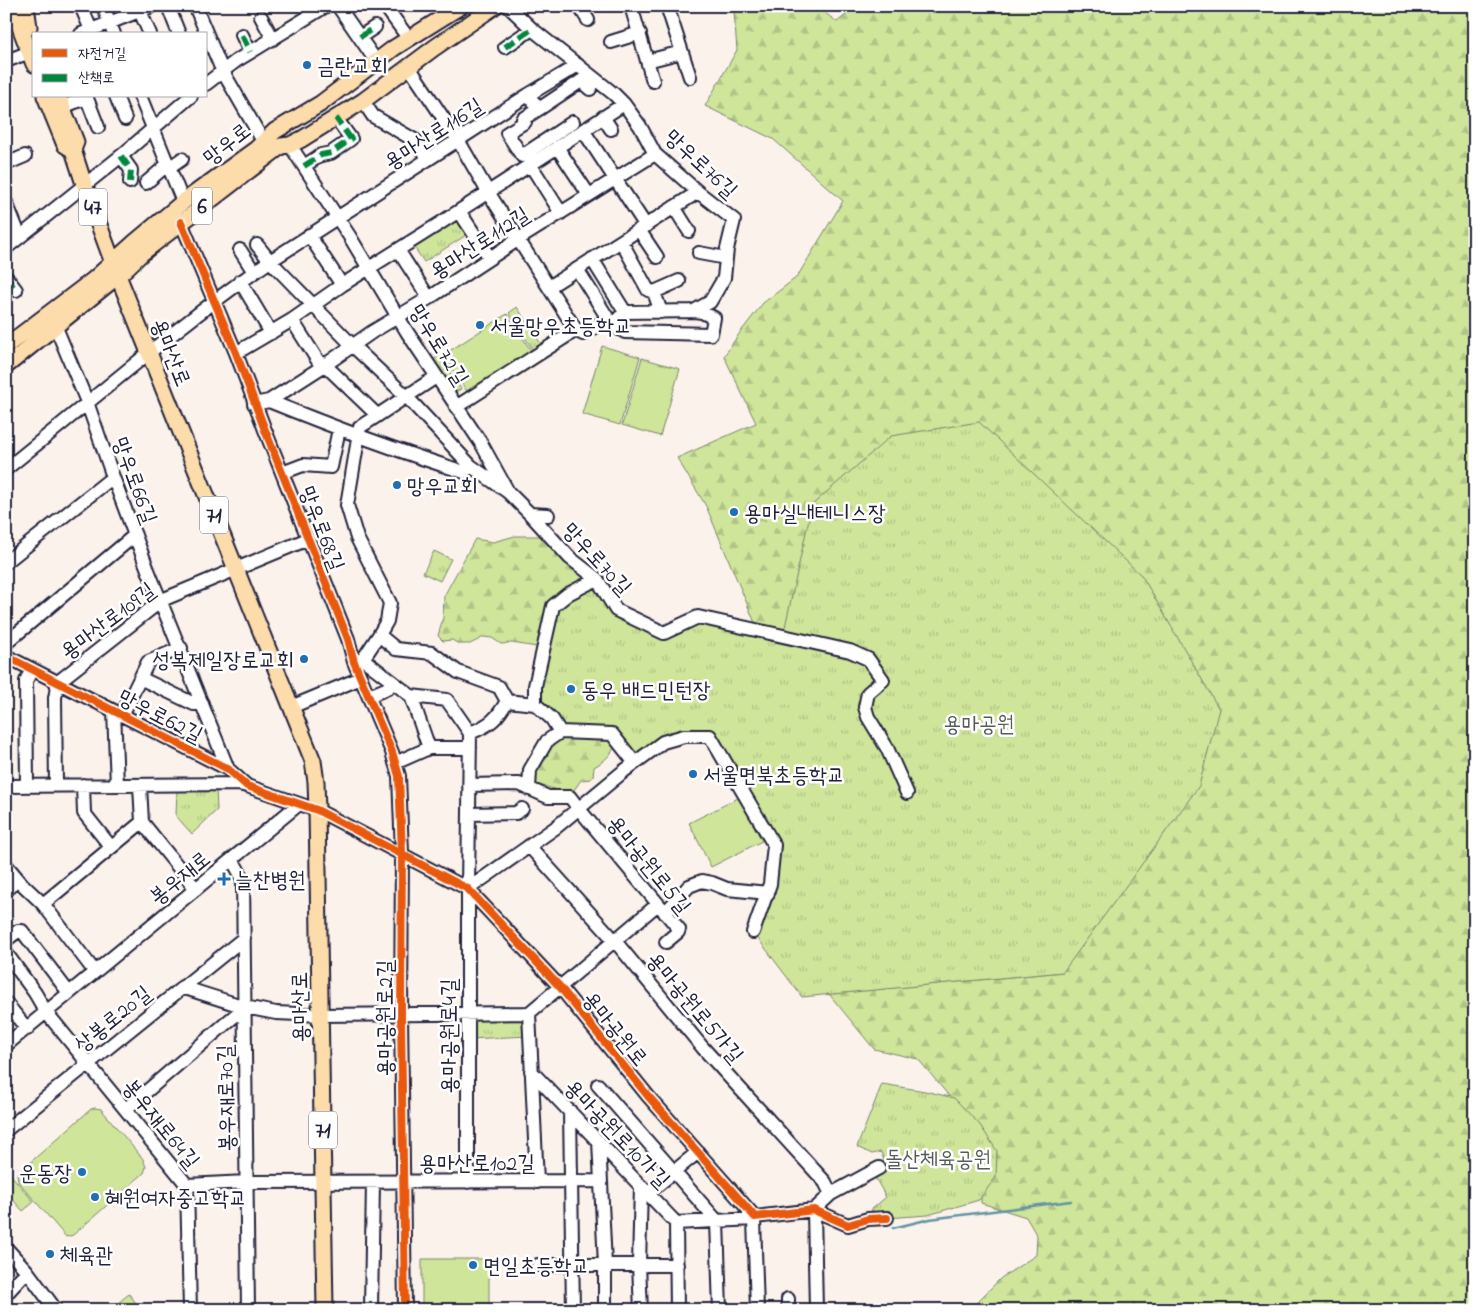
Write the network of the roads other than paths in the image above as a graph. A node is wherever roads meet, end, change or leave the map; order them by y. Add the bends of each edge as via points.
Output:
1 (12, 6) edge
2 (22, 6) edge
3 (26, 6) edge
4 (81, 6) edge
5 (103, 6) edge
6 (168, 6) edge
7 (195, 6) edge
8 (326, 6) edge
9 (338, 6) edge
10 (385, 6) edge
11 (462, 6) edge
12 (495, 6) edge
13 (508, 6) edge
14 (577, 6) edge
15 (631, 6) edge
16 (667, 6) edge
17 (140, 9) edge
18 (443, 11) edge
19 (261, 17) dead end
20 (588, 20) dead end
21 (6, 26) edge
22 (375, 27) dead end
23 (112, 28) edge
24 (532, 29) junction
25 (86, 32) edge
26 (149, 32) edge
27 (178, 32) edge
28 (206, 32) edge
29 (640, 33) junction
30 (242, 35) dead end
31 (208, 37) edge
32 (360, 37) junction
33 (273, 39) junction
34 (409, 39) junction
35 (611, 42) dead end
36 (30, 44) edge
37 (505, 47) dead end
38 (250, 52) junction
39 (682, 52) junction
40 (6, 61) edge
41 (376, 61) junction
42 (647, 61) junction
43 (578, 65) junction
44 (409, 67) junction
45 (222, 70) junction
46 (690, 77) dead end
47 (653, 81) dead end
48 (208, 82) edge
49 (590, 89) dead end
50 (528, 95) junction
51 (46, 98) edge
52 (81, 98) edge
53 (86, 98) edge
54 (118, 98) edge
55 (141, 98) edge
56 (185, 98) edge
57 (363, 101) junction
58 (60, 102) edge
59 (624, 104) junction
60 (538, 109) junction
61 (603, 117) junction
62 (336, 118) junction
63 (493, 118) junction
64 (125, 119) dead end
65 (286, 124) junction
66 (578, 126) junction
67 (98, 127) dead end
68 (154, 128) junction
69 (611, 130) dead end
70 (458, 140) junction
71 (263, 141) junction
72 (290, 145) junction
73 (557, 147) junction
74 (73, 150) junction
75 (655, 154) junction
76 (25, 156) dead end
77 (121, 156) junction
78 (182, 159) dead end
79 (429, 159) junction
80 (6, 164) edge
81 (168, 166) junction
82 (304, 166) junction
83 (527, 166) junction
84 (615, 178) junction
85 (130, 182) dead end
86 (146, 183) dead end
87 (84, 184) junction
88 (488, 192) junction
89 (698, 192) junction
90 (589, 195) junction
91 (6, 202) edge
92 (183, 202) junction
93 (674, 207) junction
94 (459, 211) junction
95 (561, 213) junction
96 (338, 218) junction
97 (181, 222) junction
98 (642, 228) junction
99 (689, 231) dead end
100 (309, 236) junction
101 (20, 237) junction
102 (519, 239) junction
103 (621, 241) junction
104 (257, 245) dead end
105 (6, 248) edge
106 (240, 250) dead end
107 (398, 250) junction
108 (516, 253) dead end
109 (699, 253) dead end
110 (657, 257) dead end
111 (490, 258) junction
112 (726, 258) junction
113 (592, 259) junction
114 (270, 261) junction
115 (368, 268) junction
116 (116, 269) junction
117 (577, 269) junction
118 (254, 272) junction
119 (6, 277) edge
120 (679, 281) dead end
121 (240, 282) junction
122 (342, 285) junction
123 (549, 287) junction
124 (16, 290) dead end
125 (654, 292) junction
126 (429, 298) junction
127 (214, 300) junction
128 (314, 304) junction
129 (694, 311) junction
130 (625, 312) junction
131 (661, 312) junction
132 (398, 316) junction
133 (292, 320) junction
134 (611, 324) junction
135 (55, 326) junction
136 (576, 330) junction
137 (271, 333) junction
138 (352, 345) junction
139 (6, 346) edge
140 (150, 353) junction
141 (236, 353) junction
142 (326, 365) junction
143 (6, 366) edge
144 (436, 377) junction
145 (406, 396) junction
146 (269, 401) junction
147 (87, 402) junction
148 (254, 404) junction
149 (456, 406) junction
150 (377, 415) junction
151 (338, 429) junction
152 (359, 435) junction
153 (472, 466) junction
154 (6, 469) edge
155 (282, 473) junction
156 (113, 477) junction
157 (508, 492) junction
158 (530, 514) junction
159 (548, 514) dead end
160 (135, 534) junction
161 (308, 540) junction
162 (6, 562) edge
163 (236, 569) junction
164 (596, 579) junction
165 (162, 600) junction
166 (379, 635) junction
167 (6, 643) edge
168 (181, 648) junction
169 (6, 656) edge
170 (359, 660) junction
171 (32, 670) junction
172 (140, 678) junction
173 (361, 678) junction
174 (58, 682) junction
175 (392, 682) junction
176 (369, 696) junction
177 (411, 696) junction
178 (507, 700) junction
179 (202, 702) junction
180 (534, 704) junction
181 (291, 707) junction
182 (118, 713) junction
183 (560, 732) junction
184 (470, 733) junction
185 (428, 748) junction
186 (470, 748) junction
187 (396, 763) junction
188 (635, 763) junction
189 (228, 769) junction
190 (27, 785) junction
191 (56, 785) junction
192 (83, 785) junction
193 (116, 785) junction
194 (469, 785) junction
195 (6, 786) edge
196 (140, 786) junction
197 (247, 786) junction
198 (529, 789) junction
199 (906, 793) dead end
200 (299, 804) junction
201 (522, 809) dead end
202 (579, 809) junction
203 (317, 810) junction
204 (469, 814) junction
205 (142, 822) junction
206 (530, 846) junction
207 (111, 847) junction
208 (402, 853) junction
209 (232, 859) junction
210 (6, 865) edge
211 (17, 878) junction
212 (468, 888) junction
213 (196, 889) junction
214 (6, 891) edge
215 (768, 893) junction
216 (43, 904) junction
217 (661, 908) junction
218 (753, 932) dead end
219 (244, 938) junction
220 (6, 940) edge
221 (615, 941) junction
222 (666, 942) dead end
223 (6, 953) edge
224 (95, 972) junction
225 (182, 987) junction
226 (560, 987) junction
227 (69, 993) junction
228 (6, 1004) edge
229 (245, 1007) junction
230 (46, 1012) junction
231 (529, 1013) junction
232 (321, 1015) junction
233 (401, 1015) junction
234 (468, 1015) junction
235 (26, 1029) junction
236 (6, 1045) edge
237 (89, 1063) junction
238 (531, 1072) junction
239 (598, 1085) dead end
240 (126, 1108) junction
241 (570, 1111) junction
242 (6, 1130) edge
243 (599, 1141) junction
244 (698, 1152) junction
245 (878, 1168) dead end
246 (674, 1171) junction
247 (323, 1181) junction
248 (570, 1181) junction
249 (601, 1181) junction
250 (246, 1182) junction
251 (373, 1182) junction
252 (403, 1182) junction
253 (468, 1182) junction
254 (537, 1182) junction
255 (187, 1185) junction
256 (644, 1190) junction
257 (831, 1194) junction
258 (814, 1210) junction
259 (755, 1218) junction
260 (887, 1218) dead end
261 (717, 1221) junction
262 (676, 1223) junction
263 (6, 1248) edge
264 (538, 1265) dead end
265 (571, 1265) junction
266 (605, 1265) junction
267 (639, 1265) junction
268 (677, 1266) junction
269 (28, 1272) junction
270 (6, 1294) edge
271 (56, 1310) edge
272 (190, 1310) edge
273 (248, 1310) edge
274 (324, 1310) edge
275 (371, 1310) edge
276 (405, 1310) edge
277 (572, 1310) edge
278 (605, 1310) edge
279 (641, 1310) edge
280 (678, 1310) edge
281 (720, 1310) edge
282 (757, 1310) edge
283 (816, 1310) edge

1 - 36 main road
2 - 36 main road
3 - 36 main road
4 - 25 street
5 - 23 street
6 - 27 street
7 - 28 street
8 - 33 street
9 - 32 street
10 - 34 street
11 - 18 main road, 망우로 / 6
12 - 44 main road, 망우로 / 6
13 - 24 street, 망우로76길
14 - 20 street
15 - 29 street
16 - 39 street
17 - 23 street
17 - 26 street
18 - 34 main road, 망우로 / 6
19 - 33 street
21 - 36 main road
22 - 32 street
23 - 25 street
24 - 37 street
24 - 43 street, 망우로76길
29 - 35 street
29 - 42 street
30 - 38 street
31 - 45 street
32 - 41 street
33 - 38 street
34 - 41 main road, 망우로 / 6
36 - 40 street
38 - 45 street
39 - 42 street
39 - 46 street
41 - 65 main road, 망우로 / 6 via 320,104
42 - 47 street
43 - 50 street, 용마산로116길
43 - 59 street, 망우로76길
44 - 57 main road, 망우로 / 6
44 - 70 street
45 - 48 street
45 - 71 street
49 - 60 street via 581,81
50 - 60 street
50 - 63 street, 용마산로116길
51 - 74 main road, 용마산로 / 47 via 65,145
52 - 58 street
53 - 67 street
54 - 64 street
55 - 68 street
56 - 68 street
57 - 62 main road, 망우로 / 6
57 - 79 street via 373,116 416,141
58 - 74 main road, 용마산로 / 47 via 76,142
59 - 61 street
59 - 75 street, 망우로76길
60 - 66 street via 507,133 522,156
61 - 66 street
61 - 69 street
62 - 72 main road, 망우로 / 6
62 - 82 street via 351,140
63 - 70 street, 용마산로116길
63 - 83 street
65 - 71 main road, 망우로 / 6
65 - 72 main road
66 - 73 street
66 - 84 street
68 - 77 street
68 - 81 street
70 - 79 street, 용마산로116길
70 - 88 street
71 - 92 main road, 망우로 / 6
72 - 82 street, 망우로72길
72 - 97 main road, 망우로 / 6 via 282,146
73 - 83 street
73 - 90 street
74 - 87 main road, 용마산로 / 47
75 - 84 street, 용마산로112길
75 - 89 street, 망우로76길
76 - 80 street
77 - 85 street via 131,170
77 - 87 street
78 - 81 street
79 - 96 street, 용마산로116길
81 - 86 street
81 - 92 street
82 - 96 street, 망우로72길
83 - 88 street
83 - 95 street
84 - 90 street, 용마산로112길
84 - 98 street
87 - 101 street
87 - 116 main road, 용마산로 / 47
88 - 94 street
88 - 102 street
89 - 93 street
89 - 112 street, 망우로76길 via 734,220
90 - 95 street, 용마산로112길
91 - 101 street
92 - 116 main road, 망우로 / 6 via 134,243
93 - 98 street
93 - 99 street
94 - 107 street
94 - 111 street
95 - 102 street, 용마산로112길
96 - 100 street, 용마산로116길
96 - 115 street, 망우로72길
97 - 116 main road, 망우로 / 6
97 - 127 street, 망우로68길
98 - 103 street
98 - 110 street
100 - 114 street, 용마산로116길
100 - 122 street
101 - 105 street
102 - 108 street
102 - 111 street, 용마산로112길
102 - 123 street
103 - 113 street
103 - 125 street via 648,290
104 - 114 street
106 - 118 street
107 - 115 street
107 - 126 street
109 - 112 street
111 - 126 street, 용마산로112길
112 - 129 street, 망우로76길 via 724,278 710,302
113 - 117 street
113 - 130 street
114 - 118 street, 용마산로116길
114 - 128 street, 망우로70길
115 - 122 street
115 - 132 street, 망우로72길
116 - 135 main road, 망우로 / 6
116 - 139 main road, 망우로 / 6
116 - 140 main road, 용마산로 / 71
117 - 123 street
117 - 134 street
118 - 121 street, 용마산로116길
119 - 124 street
120 - 125 street
121 - 127 street, 용마산로116길
121 - 137 street
122 - 128 street
123 - 136 street
125 - 131 street
126 - 132 street, 용마산로112길
127 - 140 street, 용마산로116길
127 - 141 street, 망우로68길
128 - 133 street
128 - 138 street, 망우로70길
129 - 131 street
129 - 134 street via 714,318 711,334 625,332
130 - 131 street
130 - 134 street
132 - 138 street, 용마산로112길
132 - 144 street, 망우로72길 via 411,329
133 - 137 street
133 - 142 street via 318,361
134 - 136 street via 602,323 583,334
135 - 143 main road, 망우로 / 6
135 - 147 street, 망우로66길
136 - 149 street
137 - 141 street
138 - 142 street, 용마산로112길
138 - 145 street, 망우로70길
140 - 147 street, 용마산로116길
140 - 163 main road, 용마산로 / 71
141 - 148 street, 망우로68길
142 - 146 street, 용마산로112길
142 - 150 street
144 - 145 street
144 - 149 street, 망우로72길
145 - 150 street
145 - 153 street, 망우로70길
146 - 148 street, 용마산로112길
146 - 151 street
147 - 154 street, 용마산로116길
147 - 156 street, 망우로66길
148 - 155 street, 망우로68길
149 - 157 street, 망우로72길
150 - 152 street via 361,426
151 - 152 street
151 - 155 street, 망우로68길 via 332,467 303,465
152 - 153 street via 464,472
152 - 166 street via 347,504 357,538 390,604
153 - 157 street, 망우로70길
155 - 161 street, 망우로68길
156 - 160 street, 망우로66길
156 - 162 street
157 - 158 street, 망우로70길
158 - 159 street
158 - 164 street, 망우로70길 via 570,558
160 - 165 street, 망우로66길
160 - 167 street
161 - 163 street
161 - 170 street, 망우로68길
163 - 165 street, 용마산로109길
163 - 181 main road, 용마산로 / 71
164 - 180 street via 553,606
164 - 199 street, 망우로70길 via 616,610 664,633 698,617 850,651 868,659 883,680 868,693 868,717 887,748
165 - 168 street, 망우로66길
165 - 174 street, 용마산로109길
166 - 170 street
166 - 178 street via 396,648 432,653 458,672 499,687
168 - 172 street via 148,662
168 - 179 street, 망우로66길
169 - 171 street, 망우로62길
170 - 173 street, 망우로68길
170 - 175 street
171 - 174 street, 망우로62길
171 - 190 street via 26,681
172 - 179 street via 194,704
172 - 182 street
173 - 176 street, 망우로68길
173 - 181 street
174 - 182 street, 망우로62길
174 - 191 street via 55,698
175 - 176 street via 388,688
175 - 177 street
176 - 187 street, 망우로68길
177 - 184 street via 446,700
177 - 185 street
178 - 180 street
178 - 184 street via 500,714 488,725
179 - 189 street, 망우로66길
180 - 183 street via 552,718
181 - 203 main road, 용마산로 / 71 via 313,761
182 - 189 street, 망우로62길
182 - 193 street
183 - 188 street via 612,734
183 - 198 street via 545,742 533,764
184 - 186 street, 용마공원로4길
185 - 186 street
185 - 187 street
186 - 194 street, 용마공원로4길
187 - 208 street, 망우로68길 via 400,776
188 - 202 street, 용마공원로5길
188 - 215 street, 용마공원로5길 via 663,742 684,736 710,736 774,845
189 - 197 street, 망우로62길
190 - 191 street
190 - 195 street
191 - 192 street
192 - 193 street
192 - 207 street via 84,812
193 - 196 street
194 - 198 street via 516,784
194 - 204 street, 용마공원로4길
196 - 197 street
196 - 205 street
197 - 200 street, 망우로62길
198 - 202 street via 548,797 570,796
200 - 203 street
200 - 209 street, 봉우재로
201 - 204 street via 516,813
202 - 206 street, 용마공원로5길
202 - 217 street, 용마공원로5길
203 - 208 street, 용마공원로
203 - 232 main road, 용마산로 / 71
204 - 212 street, 용마공원로4길
205 - 207 street
205 - 213 street
206 - 212 street, 용마공원로5길
206 - 221 street, 용마공원로5가길
207 - 216 street
208 - 212 street, 용마공원로
208 - 233 street, 용마공원로2길
209 - 213 street, 봉우재로
209 - 219 street, 봉우재로70길 via 243,878
210 - 211 street
211 - 214 street
211 - 216 street
212 - 226 street, 용마공원로
212 - 234 street, 용마공원로4길
213 - 224 street, 봉우재로
215 - 217 street via 727,890 708,882 698,882
215 - 218 street
216 - 224 street
217 - 221 street
217 - 222 street, 용마공원로5길 via 679,930
219 - 225 street, 상봉로20길
219 - 229 street, 봉우재로70길
220 - 227 street via 22,931
221 - 226 street
221 - 257 street, 용마공원로5가길 via 703,1048 824,1182
223 - 230 street, 봉우재로64길
224 - 227 street, 봉우재로
225 - 229 street
225 - 237 street, 상봉로20길
226 - 231 street
226 - 244 street, 용마공원로
227 - 230 street, 봉우재로
228 - 235 street
229 - 232 street via 279,1014
229 - 240 street
229 - 250 street, 봉우재로70길
230 - 235 street, 봉우재로
230 - 237 street, 봉우재로64길
231 - 234 street
231 - 238 street
232 - 233 street
232 - 247 main road, 용마산로 / 71
233 - 234 street
233 - 252 street, 용마공원로2길
234 - 253 street, 용마공원로4길
235 - 236 street, 봉우재로
237 - 240 street, 봉우재로64길
237 - 242 street, 상봉로20길
238 - 241 street, 용마공원로10가길
238 - 254 street
239 - 246 street
240 - 255 street, 봉우재로64길
241 - 243 street, 용마공원로10가길
241 - 248 street
243 - 249 street
243 - 256 street, 용마공원로10가길
244 - 246 street
244 - 259 street, 용마공원로
245 - 257 street
246 - 256 street
246 - 261 street
247 - 250 street, 용마산로102길
247 - 251 street, 용마산로102길
247 - 274 main road, 용마산로 / 71
248 - 249 street, 용마산로102길
248 - 254 street, 용마산로102길
248 - 265 street
249 - 266 street
250 - 255 street, 용마산로102길
250 - 273 street, 봉우재로70길
251 - 252 street, 용마산로102길
251 - 275 street
252 - 253 street, 용마산로102길
252 - 276 street, 용마공원로2길
253 - 254 street, 용마산로102길
255 - 272 street, 봉우재로64길
256 - 262 street, 용마공원로10가길
256 - 267 street
257 - 258 street
258 - 259 street
258 - 260 street via 848,1225
258 - 283 street
259 - 261 street
259 - 282 street
261 - 262 street
261 - 281 street
262 - 268 street
263 - 269 street
264 - 265 street
265 - 266 street
265 - 277 street
266 - 267 street
266 - 278 street
267 - 268 street
267 - 279 street
268 - 280 street
269 - 270 street
269 - 271 street

